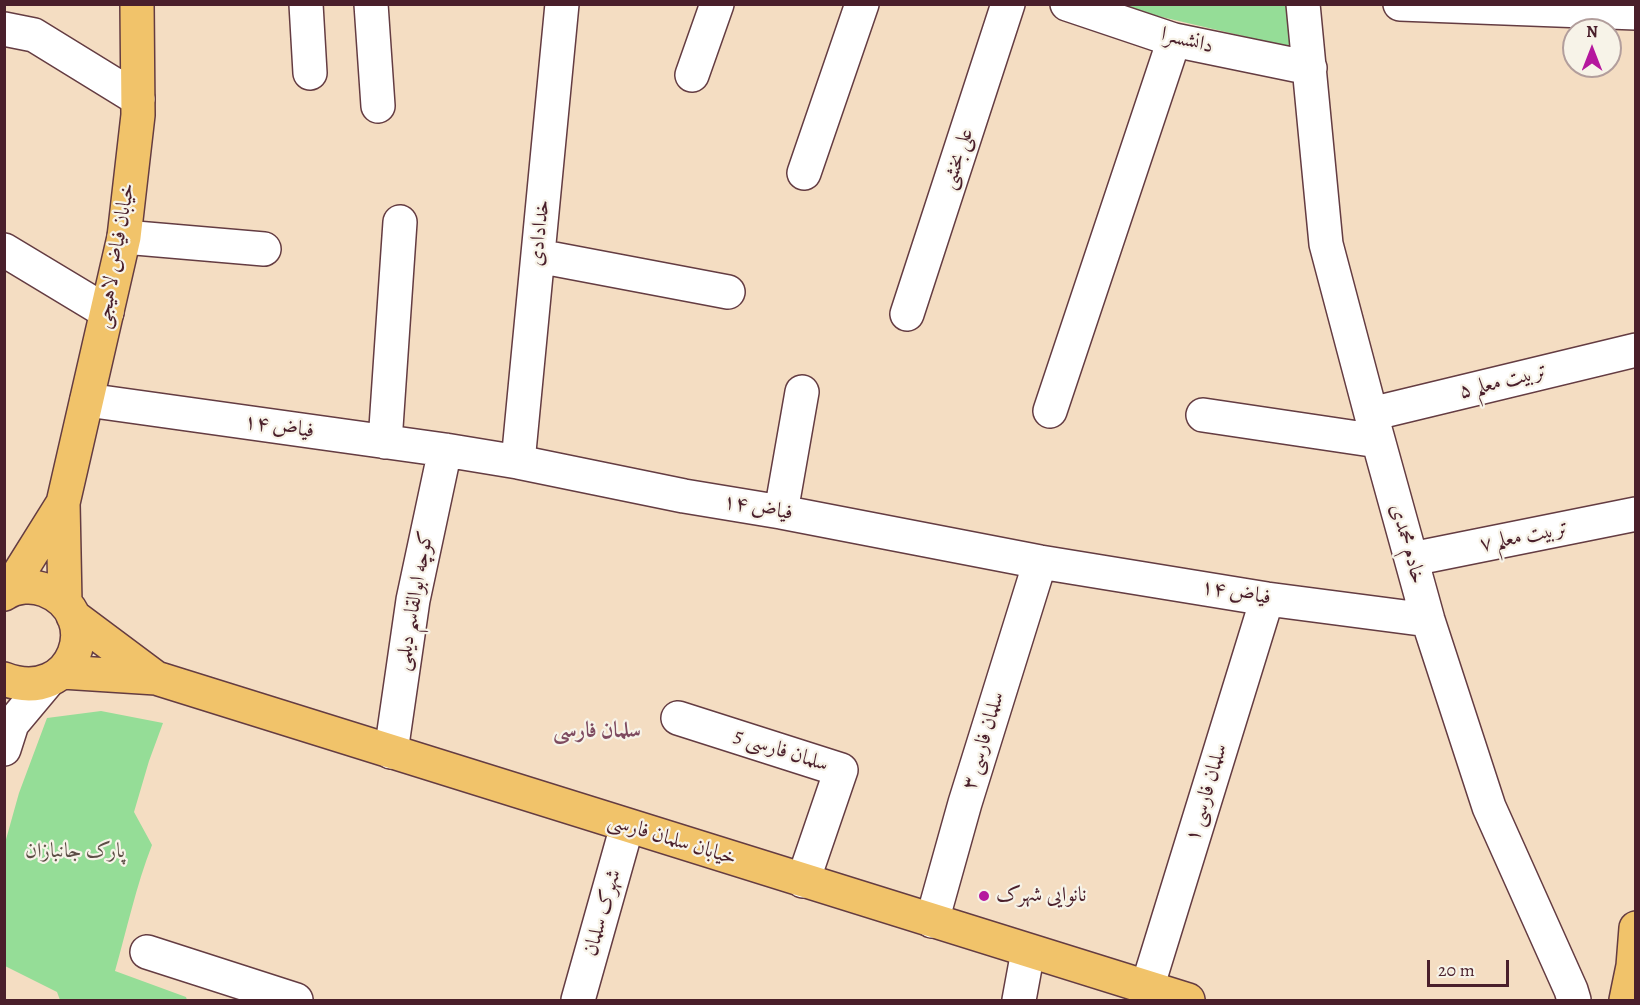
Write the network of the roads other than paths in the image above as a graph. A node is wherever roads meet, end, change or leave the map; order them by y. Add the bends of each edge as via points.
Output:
1 (137, 4) edge
2 (306, 4) edge
3 (371, 4) edge
4 (562, 4) edge
5 (717, 4) edge
6 (862, 4) edge
7 (1008, 4) edge
8 (1067, 4) edge
9 (1303, 4) edge
10 (1400, 4) edge
11 (1635, 13) edge
12 (4, 29) edge
13 (1174, 40) junction
14 (1310, 68) junction
15 (310, 73) dead end
16 (692, 75) dead end
17 (138, 99) junction
18 (378, 106) dead end
19 (804, 173) dead end
20 (400, 222) dead end
21 (124, 237) junction
22 (264, 249) dead end
23 (4, 250) edge
24 (538, 255) junction
25 (728, 292) dead end
26 (107, 312) junction
27 (907, 314) dead end
28 (1635, 350) edge
29 (802, 392) dead end
30 (87, 400) junction
31 (1050, 411) dead end
32 (1203, 415) dead end
33 (1375, 428) junction
34 (385, 442) junction
35 (445, 450) junction
36 (518, 462) junction
37 (63, 503) junction
38 (781, 512) junction
39 (1635, 514) edge
40 (1412, 559) junction
41 (1040, 562) junction
42 (6, 592) edge
43 (1267, 598) junction
44 (69, 610) junction
45 (1428, 620) junction
46 (55, 677) junction
47 (156, 678) junction
48 (4, 679) edge
49 (678, 718) dead end
50 (6, 725) edge
51 (391, 752) junction
52 (627, 826) junction
53 (804, 881) junction
54 (932, 921) junction
55 (1635, 928) edge
56 (1028, 951) junction
57 (147, 952) dead end
58 (1634, 975) edge
59 (1147, 988) junction
60 (296, 1000) edge
61 (578, 1000) edge
62 (1019, 1000) edge
63 (1188, 1000) edge
64 (1574, 1000) edge
65 (1626, 1000) edge

1 - 17 main road, خیابان فیاض لاهیجی
2 - 15 street
3 - 18 street
4 - 24 street, خدادادی
5 - 16 street
6 - 19 street
7 - 27 street, علی بخشی
8 - 13 street, دانشسرا
9 - 14 street, خادم محمدی
10 - 11 street
12 - 17 street via 34,35
13 - 14 street, دانشسرا
13 - 31 street
14 - 33 street, خادم محمدی via 1326,244
17 - 21 main road, خیابان فیاض لاهیجی
20 - 34 street
21 - 22 street
21 - 26 main road, خیابان فیاض لاهیجی
23 - 26 street
24 - 25 street
24 - 36 street, خدادادی
26 - 30 main road, خیابان فیاض لاهیجی
28 - 33 street, تربیت معلم ۵
29 - 38 street
30 - 34 street, فیاض ۱۴
30 - 37 main road, خیابان فیاض لاهیجی
32 - 33 street
33 - 40 street, خادم محمدی
34 - 35 street, فیاض ۱۴
35 - 36 street, فیاض ۱۴
35 - 51 street, کوچه ابوالقاسم دیلمی via 413,600
36 - 38 street, فیاض ۱۴
37 - 42 main road
37 - 44 main road
38 - 41 street, فیاض ۱۴
39 - 40 street, تربیت معلم ۷
40 - 45 street, خادم محمدی
41 - 43 street, فیاض ۱۴
41 - 54 street, سلمان فارسی ۳
42 - 44 main road via 39,588 53,593
43 - 45 street, فیاض ۱۴
43 - 59 street, سلمان فارسی ۱
44 - 46 main road via 77,631 77,646 71,661
44 - 47 main road
45 - 64 street, خادم محمدی via 1489,807
46 - 47 main road
46 - 48 main road via 33,685
46 - 50 street
47 - 51 main road, خیابان سلمان فارسی
49 - 53 street, سلمان فارسی 5 via 841,770
51 - 52 main road, خیابان سلمان فارسی
52 - 53 main road, خیابان سلمان فارسی
52 - 61 street, شهرک سلمان
53 - 54 main road, خیابان سلمان فارسی
54 - 56 main road, خیابان سلمان فارسی
55 - 58 main road
56 - 59 main road, خیابان سلمان فارسی
56 - 62 street
57 - 60 street
58 - 65 main road
59 - 63 main road, خیابان سلمان فارسی

